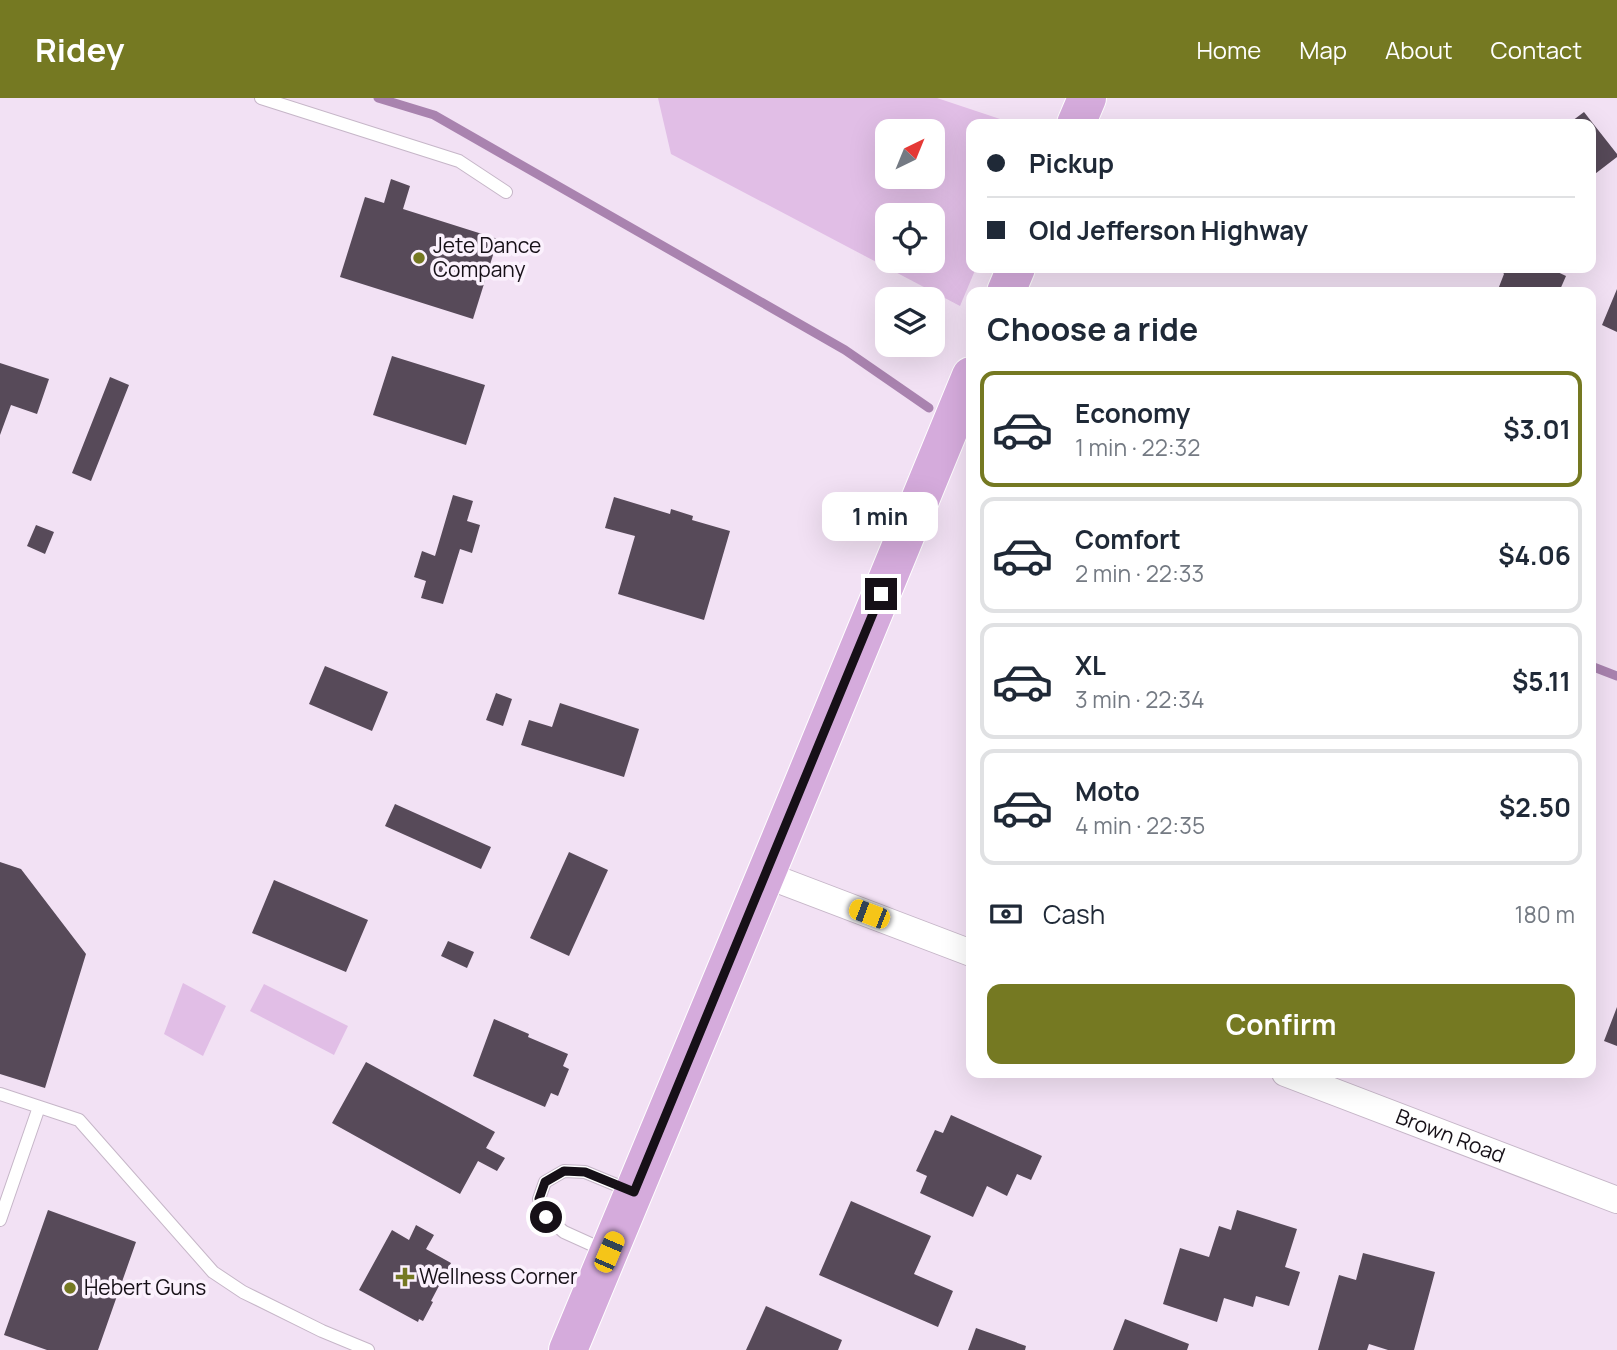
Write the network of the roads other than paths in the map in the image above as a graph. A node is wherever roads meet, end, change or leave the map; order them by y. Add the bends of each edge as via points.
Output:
1 (261, 98) edge
2 (1087, 98) edge
3 (1078, 119) edge
4 (506, 192) dead end
5 (966, 388) edge
6 (766, 875) junction
7 (966, 951) edge
8 (1298, 1078) edge
9 (0, 1094) edge
10 (39, 1107) junction
11 (634, 1192) junction
12 (1617, 1200) edge
13 (0, 1220) edge
14 (609, 1252) junction
15 (368, 1350) edge
16 (568, 1350) edge

1 - 4 lane via 459,160
2 - 3 main road
5 - 6 main road
6 - 7 street
6 - 11 main road
8 - 12 street, Brown Road
9 - 10 lane
10 - 13 lane
10 - 15 lane via 79,1120 213,1272 322,1331
11 - 14 main road
11 - 14 lane via 585,1172 564,1171 545,1182 539,1199 546,1217 564,1232
14 - 16 main road

